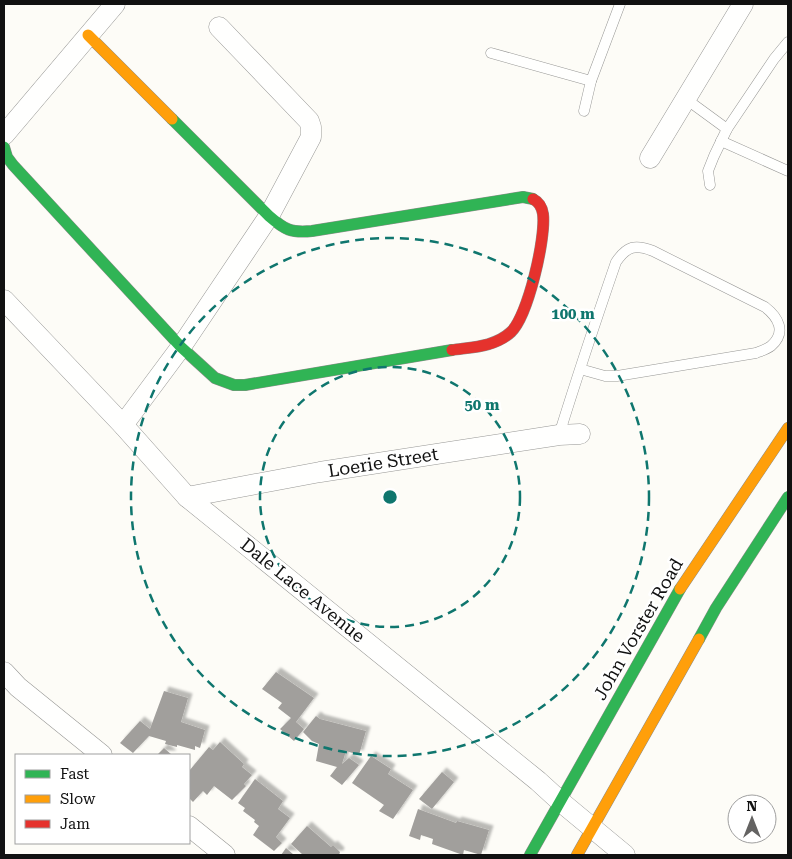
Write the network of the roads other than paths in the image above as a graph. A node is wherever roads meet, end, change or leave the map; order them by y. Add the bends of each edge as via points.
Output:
1 (114, 4) edge
2 (620, 4) edge
3 (743, 4) edge
4 (219, 27) dead end
5 (88, 35) junction
6 (788, 42) edge
7 (492, 53) dead end
8 (591, 81) junction
9 (686, 99) junction
10 (584, 111) dead end
11 (727, 129) junction
12 (4, 135) edge
13 (721, 141) junction
14 (4, 147) edge
15 (650, 158) dead end
16 (788, 170) edge
17 (710, 185) dead end
18 (269, 216) junction
19 (4, 300) edge
20 (181, 347) junction
21 (580, 369) junction
22 (123, 425) junction
23 (788, 428) edge
24 (580, 434) dead end
25 (559, 436) junction
26 (187, 497) junction
27 (788, 497) edge
28 (4, 672) edge
29 (101, 754) edge
30 (561, 802) junction
31 (190, 827) edge
32 (593, 828) junction
33 (226, 855) edge
34 (530, 855) edge
35 (577, 855) edge
36 (625, 855) edge

1 - 5 street
2 - 8 lane
3 - 9 street
4 - 18 street via 309,121 311,127 308,144
5 - 12 street
5 - 18 street
6 - 11 lane
7 - 8 lane
8 - 10 lane
9 - 11 lane
9 - 15 street
11 - 13 lane
13 - 16 lane
13 - 17 lane via 708,171
14 - 20 street via 12,165
18 - 20 street
18 - 20 street via 288,232 295,233 531,197 540,205 543,226 535,275 518,322 502,339 490,344 245,386 234,386 215,378
19 - 22 street, Dale Lace Avenue
20 - 22 street
21 - 21 lane via 616,262 623,252 631,248 653,251 765,307 779,322 776,340 770,347 756,353 617,376
21 - 25 lane
22 - 26 street, Dale Lace Avenue
23 - 30 street, John Vorster Road via 673,600
24 - 25 street, Loerie Street
25 - 26 street, Loerie Street via 320,472
26 - 30 street, Dale Lace Avenue
27 - 32 street via 716,608
28 - 29 street
30 - 32 street, Dale Lace Avenue
30 - 34 street, John Vorster Road
31 - 33 street
32 - 35 street
32 - 36 street, Dale Lace Avenue

